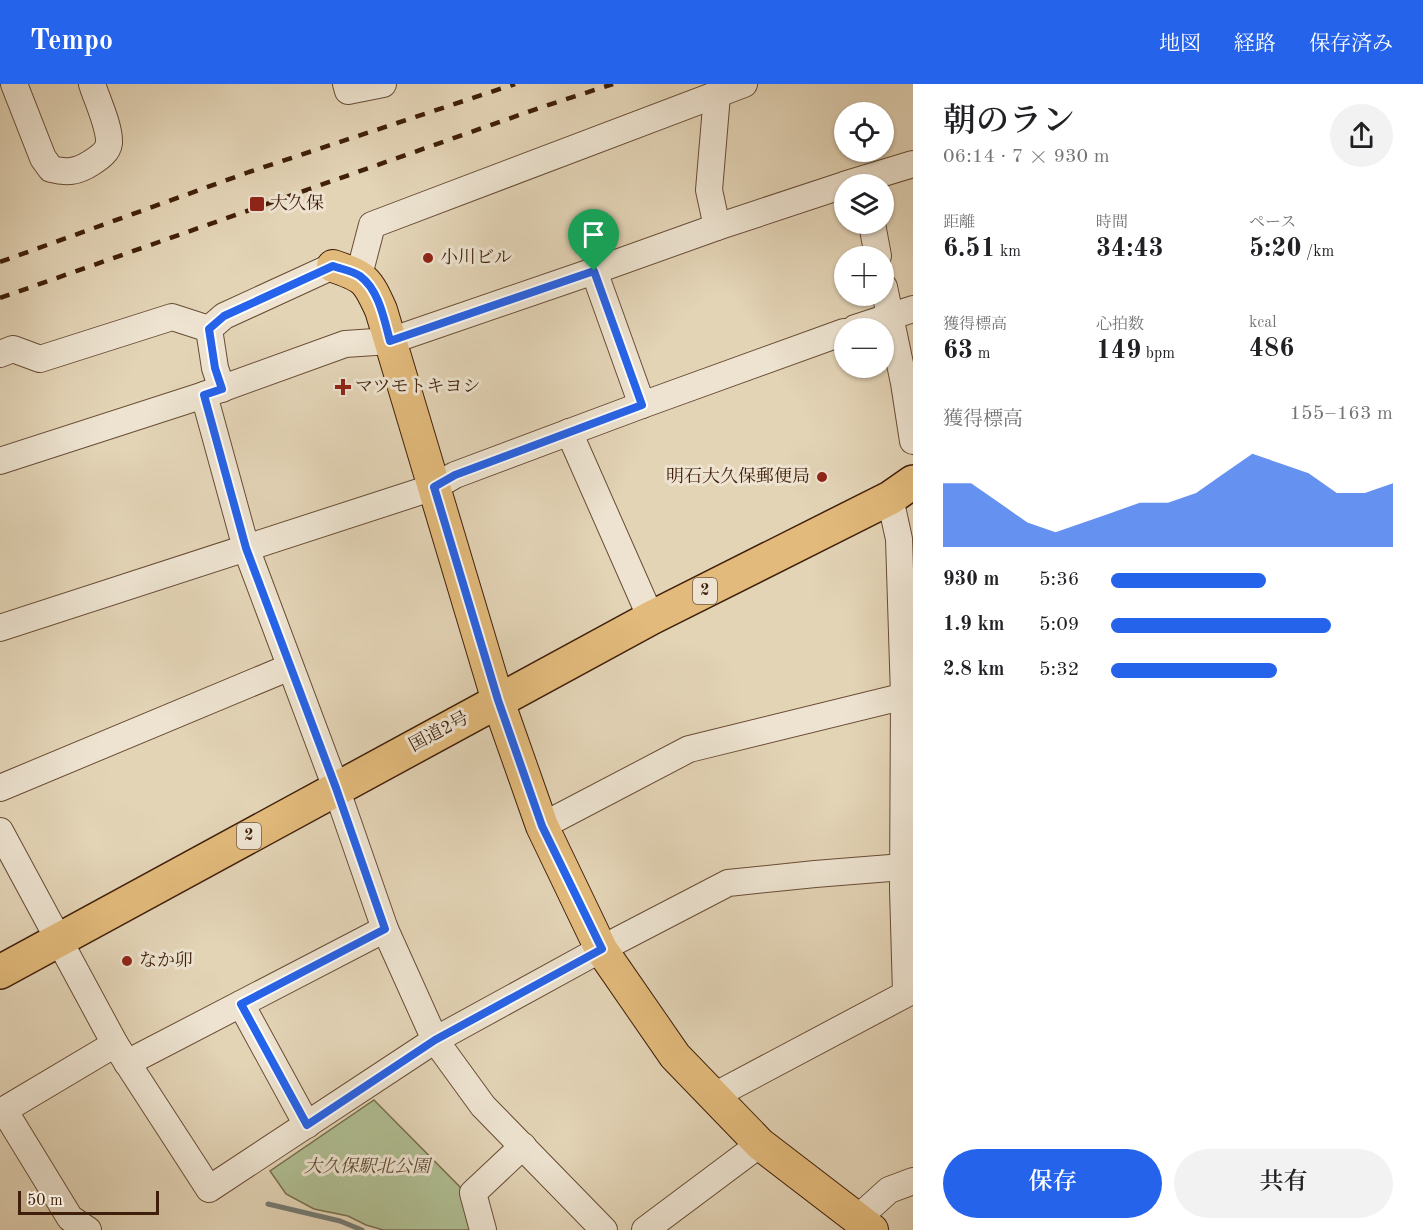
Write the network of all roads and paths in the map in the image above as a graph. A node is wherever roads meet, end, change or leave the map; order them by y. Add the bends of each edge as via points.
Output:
1 (14, 84) edge
2 (92, 84) edge
3 (346, 84) edge
4 (383, 84) edge
5 (744, 84) edge
6 (717, 95) junction
7 (913, 164) edge
8 (882, 174) edge
9 (834, 190) edge
10 (717, 226) junction
11 (346, 270) junction
12 (594, 271) junction
13 (887, 306) edge
14 (913, 309) edge
15 (889, 317) junction
16 (886, 318) edge
17 (209, 329) junction
18 (834, 336) edge
19 (390, 341) junction
20 (0, 354) edge
21 (213, 392) junction
22 (642, 405) junction
23 (569, 432) junction
24 (913, 441) edge
25 (0, 461) edge
26 (434, 487) junction
27 (902, 490) edge
28 (246, 548) junction
29 (651, 618) junction
30 (0, 628) edge
31 (290, 667) junction
32 (908, 695) edge
33 (498, 700) junction
34 (0, 788) edge
35 (336, 788) junction
36 (542, 826) junction
37 (0, 831) edge
38 (908, 868) edge
39 (385, 929) junction
40 (60, 940) junction
41 (602, 949) junction
42 (0, 972) edge
43 (909, 995) edge
44 (241, 1004) junction
45 (435, 1040) junction
46 (121, 1053) junction
47 (714, 1096) junction
48 (2, 1111) edge
49 (307, 1125) junction
50 (760, 1144) junction
51 (523, 1146) junction
52 (913, 1181) edge
53 (865, 1224) edge
54 (88, 1230) edge
55 (483, 1230) edge
56 (604, 1230) edge
57 (645, 1230) edge

1 - 2 street via 43,158 51,169 72,172 101,156 109,145
3 - 4 street via 348,92
5 - 6 street
6 - 10 street via 709,190
6 - 11 street via 372,225
7 - 8 street
9 - 10 street
10 - 12 street
11 - 17 street via 224,316
11 - 19 main road via 370,286
12 - 19 street
12 - 22 street
13 - 15 street
14 - 15 street
15 - 16 street
15 - 24 street
17 - 20 street via 172,317 40,359 13,349
17 - 21 street via 215,368
18 - 22 street
19 - 21 street via 345,344
19 - 26 main road
21 - 25 street
21 - 28 street
22 - 23 street
23 - 26 street via 455,475
23 - 29 street
26 - 28 street
26 - 33 main road
27 - 29 highway, 国道2号 / 2
27 - 32 street via 899,539
28 - 30 street
28 - 31 street
29 - 33 highway, 国道2号 / 2
31 - 34 street
31 - 35 street
32 - 36 street via 689,749
32 - 38 street
33 - 35 highway, 国道2号 / 2
33 - 36 main road
35 - 39 street
35 - 40 highway, 国道2号 / 2
36 - 41 main road
37 - 40 street
38 - 41 street via 728,883
38 - 43 street
39 - 44 street
39 - 45 street
40 - 42 highway, 国道2号 / 2
40 - 46 street
41 - 45 street
41 - 47 main road via 675,1056
43 - 47 street
44 - 46 street
44 - 49 street
45 - 49 street
45 - 51 street via 483,1106
46 - 48 street
46 - 49 street via 208,1189
47 - 50 main road
48 - 54 street via 70,1218
50 - 53 main road
50 - 57 street
51 - 55 street via 474,1193
51 - 56 street
52 - 53 street via 889,1190

